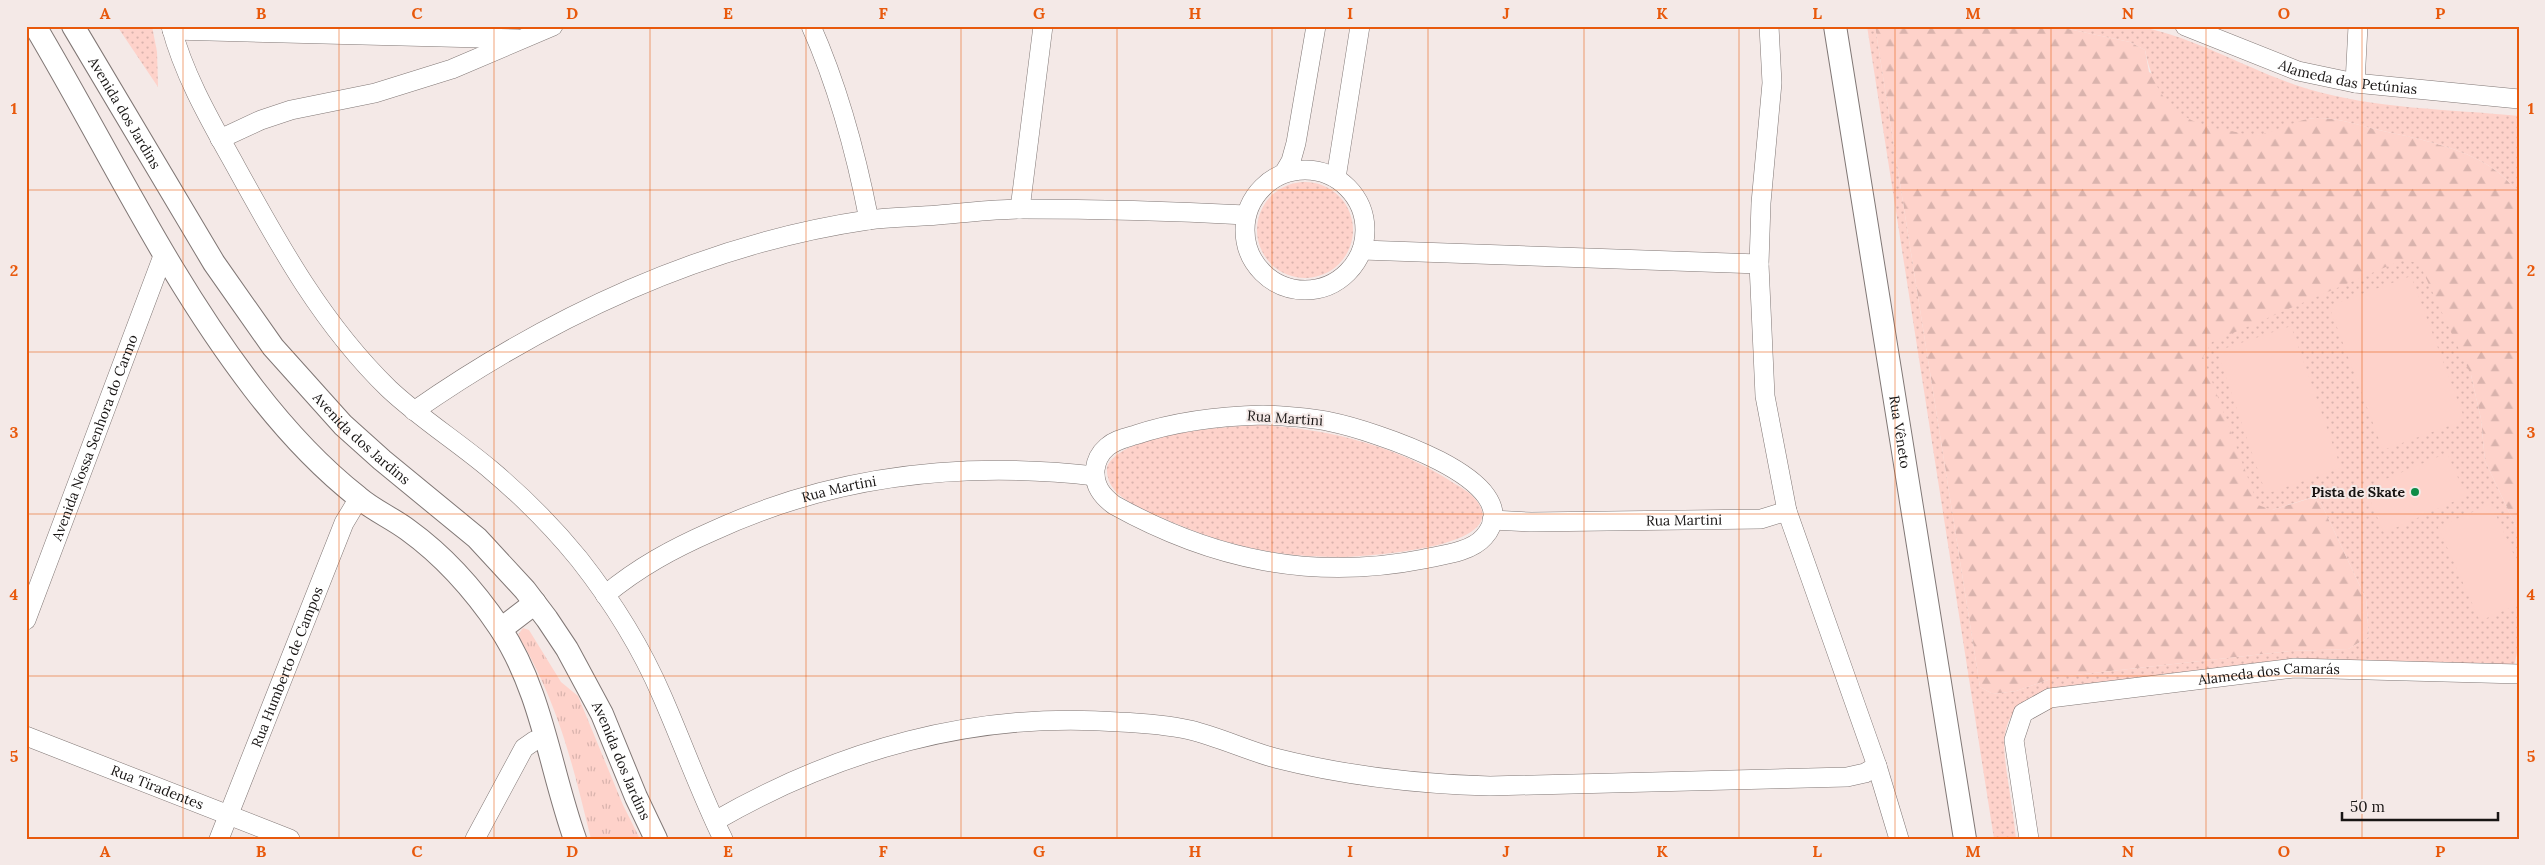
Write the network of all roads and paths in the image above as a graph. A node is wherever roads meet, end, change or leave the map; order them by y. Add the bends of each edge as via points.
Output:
1 (35, 26) edge
2 (73, 26) edge
3 (553, 26) edge
4 (811, 26) edge
5 (1044, 26) edge
6 (1316, 26) edge
7 (1360, 26) edge
8 (1769, 26) edge
9 (1835, 26) edge
10 (2185, 26) edge
11 (2358, 26) edge
12 (172, 28) edge
13 (523, 39) junction
14 (84, 46) junction
15 (57, 64) junction
16 (2355, 83) junction
17 (2519, 99) edge
18 (220, 139) junction
19 (1284, 173) junction
20 (1336, 178) junction
21 (1020, 209) junction
22 (1246, 215) junction
23 (869, 220) junction
24 (1362, 250) junction
25 (163, 256) junction
26 (1759, 264) junction
27 (414, 411) junction
28 (1095, 476) junction
29 (359, 498) junction
30 (1787, 511) junction
31 (1492, 520) junction
32 (605, 595) junction
33 (535, 604) junction
34 (26, 620) edge
35 (500, 629) junction
36 (2519, 674) edge
37 (26, 736) edge
38 (546, 736) junction
39 (1877, 766) junction
40 (229, 814) junction
41 (715, 821) junction
42 (219, 839) edge
43 (290, 839) edge
44 (476, 839) edge
45 (575, 839) edge
46 (656, 839) edge
47 (723, 839) edge
48 (1899, 839) edge
49 (1964, 839) edge
50 (2029, 839) edge

1 - 15 street
2 - 14 street, Avenida dos Jardins
3 - 13 street
4 - 23 street via 848,126
5 - 21 street
6 - 19 street via 1296,143
7 - 20 street
8 - 26 street via 1772,83
9 - 49 street, Rua Vêneto
10 - 16 street, Alameda das Petúnias via 2298,71
11 - 16 street
12 - 13 street
12 - 18 street via 200,101
13 - 18 street via 452,69 366,95 292,110
14 - 15 street
14 - 33 street, Avenida dos Jardins via 214,263 274,347 343,425 476,538
15 - 25 street
16 - 17 street, Alameda das Petúnias
18 - 27 street via 280,248 322,312 367,366
19 - 20 street via 1303,170
19 - 22 street via 1267,183 1254,198
20 - 24 street via 1360,203 1366,234
21 - 22 street
21 - 23 street
22 - 24 street via 1244,235 1254,262 1274,282 1292,290 1328,286 1355,265
23 - 27 street via 720,256 624,292 511,348
24 - 26 street
25 - 29 street via 256,392 322,465
25 - 34 street, Avenida Nossa Senhora do Carmo
26 - 30 street via 1764,396
27 - 32 street via 522,497 563,541
28 - 31 street via 1105,498 1145,522 1209,548 1276,564 1374,566 1438,556 1478,543
28 - 31 street, Rua Martini via 1096,464 1106,448 1114,442 1156,428 1227,416 1299,417 1362,430 1428,456 1484,491 1492,510
28 - 32 street, Rua Martini via 1024,470 952,470 862,482 818,492 775,505 692,540 635,571
29 - 35 street via 434,551 476,595
29 - 40 street, Rua Humberto de Campos via 344,523
30 - 31 street, Rua Martini via 1761,519
30 - 39 street
32 - 41 street via 645,659
33 - 35 street
33 - 46 street, Avenida dos Jardins via 586,681
35 - 38 street via 525,676
36 - 50 street, Alameda dos Camarás via 2294,668 2050,698 2023,713 2014,740
37 - 40 street, Rua Tiradentes
38 - 44 street via 524,748
38 - 45 street
39 - 41 street via 1847,777 1445,785 1374,778 1314,767 1231,745 1191,730 1126,722 1052,720 959,729 873,749 790,781
39 - 48 street
40 - 42 street, Rua Humberto de Campos
40 - 43 street, Rua Tiradentes
41 - 47 street

